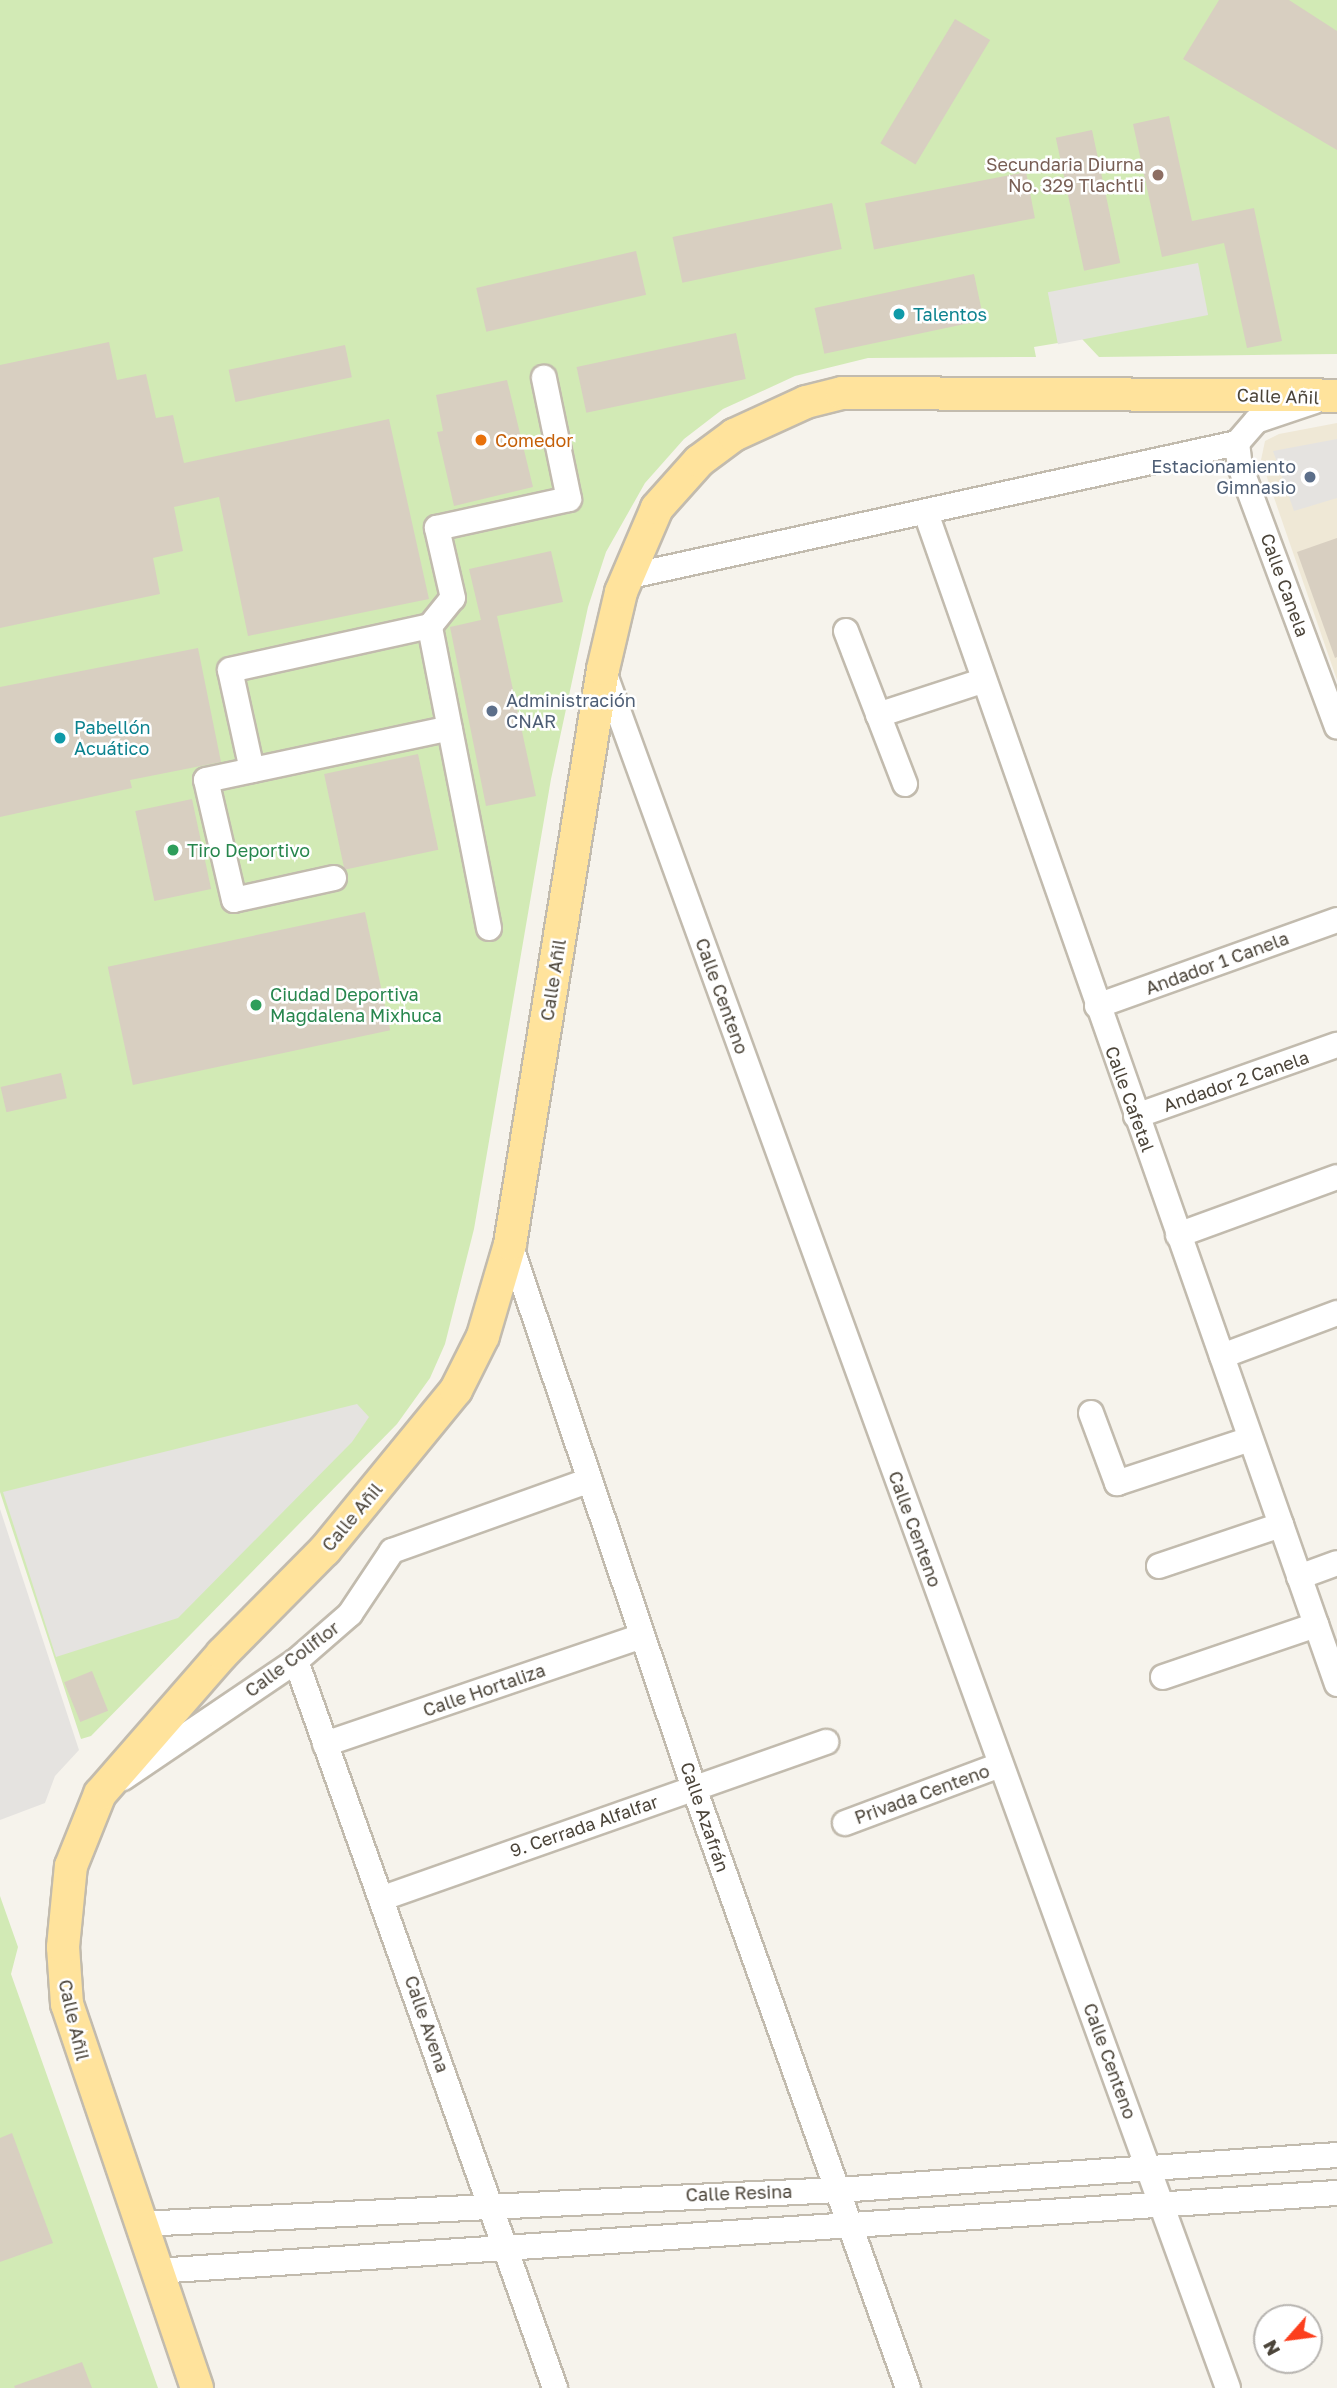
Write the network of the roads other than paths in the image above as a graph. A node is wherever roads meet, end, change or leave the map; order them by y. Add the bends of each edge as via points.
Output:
1 (544, 378) dead end
2 (1333, 396) edge
3 (1237, 443) junction
4 (926, 513) junction
5 (626, 577) junction
6 (430, 626) junction
7 (846, 631) dead end
8 (603, 669) junction
9 (982, 681) junction
10 (878, 715) junction
11 (1337, 727) edge
12 (450, 728) junction
13 (251, 770) junction
14 (905, 784) dead end
15 (334, 878) dead end
16 (1337, 919) edge
17 (489, 928) dead end
18 (1097, 1006) junction
19 (1337, 1045) edge
20 (1136, 1116) junction
21 (1337, 1177) edge
22 (1178, 1235) junction
23 (510, 1244) junction
24 (1337, 1313) edge
25 (1222, 1356) junction
26 (1091, 1413) dead end
27 (1250, 1439) junction
28 (590, 1480) junction
29 (1280, 1525) junction
30 (1337, 1563) edge
31 (1159, 1566) dead end
32 (1299, 1577) junction
33 (1316, 1625) junction
34 (642, 1636) junction
35 (296, 1661) junction
36 (1163, 1677) dead end
37 (1337, 1684) edge
38 (826, 1742) dead end
39 (326, 1744) junction
40 (1000, 1765) junction
41 (694, 1788) junction
42 (100, 1794) junction
43 (845, 1823) dead end
44 (383, 1898) junction
45 (1337, 2155) edge
46 (1150, 2169) junction
47 (838, 2190) junction
48 (1337, 2193) edge
49 (491, 2203) junction
50 (1163, 2204) junction
51 (140, 2224) junction
52 (850, 2224) junction
53 (507, 2245) junction
54 (156, 2270) junction
55 (197, 2388) edge
56 (555, 2388) edge
57 (908, 2388) edge
58 (1228, 2388) edge

1 - 6 street via 569,499 438,528 453,598
2 - 3 street, Calle Añil via 1256,421
2 - 5 main road, Calle Añil via 931,389 842,393 806,402 734,435 699,461 657,508
3 - 4 street
3 - 11 street, Calle Canela via 1240,466
4 - 5 street
4 - 9 street, Calle Cafetal
5 - 8 main road, Calle Añil
6 - 12 street
6 - 13 street via 230,670
7 - 10 street
8 - 23 main road, Calle Añil
8 - 40 street, Calle Centeno
9 - 10 street
9 - 18 street, Calle Cafetal
10 - 14 street
12 - 13 street
12 - 17 street
13 - 15 street via 206,780 233,900
16 - 18 street, Andador 1 Canela
18 - 20 street, Calle Cafetal
19 - 20 street, Andador 2 Canela
20 - 22 street, Calle Cafetal
21 - 22 street
22 - 25 street, Calle Cafetal
23 - 28 street, Calle Azafrán
23 - 42 main road, Calle Añil via 483,1336 456,1390 325,1550 222,1654
24 - 25 street
25 - 27 street, Calle Cafetal
26 - 27 street via 1117,1483
27 - 29 street, Calle Cafetal
28 - 34 street, Calle Azafrán
28 - 35 street, Calle Coliflor via 391,1551 350,1614
29 - 31 street
29 - 32 street, Calle Cafetal
30 - 32 street
32 - 33 street, Calle Cafetal
33 - 36 street
33 - 37 street, Calle Cafetal
34 - 39 street, Calle Hortaliza
34 - 41 street, Calle Azafrán
35 - 39 street, Calle Avena
35 - 42 street, Calle Coliflor
38 - 41 street, 9. Cerrada Alfalfar
39 - 44 street, Calle Avena
40 - 43 street, Privada Centeno
40 - 46 street, Calle Centeno
41 - 44 street, 9. Cerrada Alfalfar
41 - 47 street, Calle Azafrán
42 - 51 main road, Calle Añil via 71,1866 63,1981 79,2049
44 - 49 street, Calle Avena
45 - 46 street, Calle Resina
46 - 47 street, Calle Resina
46 - 50 street, Calle Centeno
47 - 49 street, Calle Resina
47 - 52 street, Calle Azafrán
48 - 50 street, Calle Resina
49 - 51 street, Calle Resina
49 - 53 street, Calle Avena
50 - 52 street, Calle Resina
50 - 58 street, Calle Centeno
51 - 54 main road, Calle Añil
52 - 53 street, Calle Resina
52 - 57 street, Calle Azafrán
53 - 54 street, Calle Resina
53 - 56 street, Calle Avena
54 - 55 main road, Calle Añil

